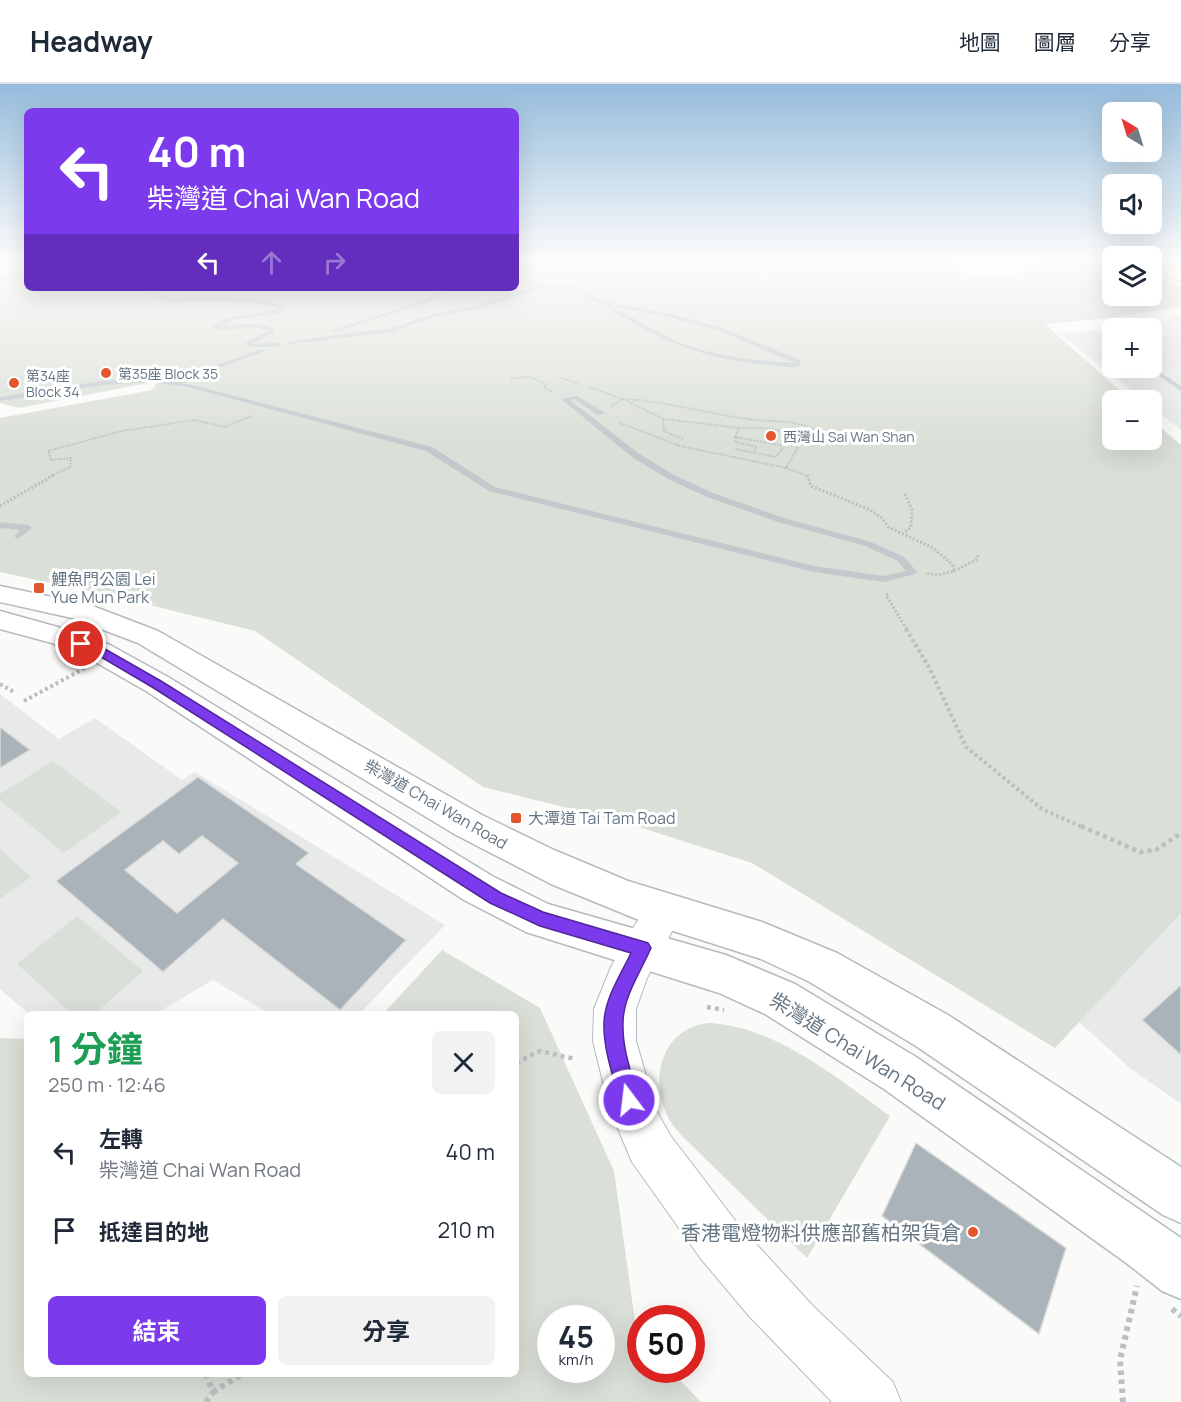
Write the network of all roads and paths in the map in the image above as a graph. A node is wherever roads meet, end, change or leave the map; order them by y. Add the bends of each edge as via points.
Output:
1 (225, 323) edge
2 (361, 323) edge
3 (414, 323) edge
4 (635, 323) edge
5 (696, 323) edge
6 (289, 342) junction
7 (278, 345) junction
8 (1162, 376) edge
9 (511, 378) dead end
10 (561, 378) dead end
11 (170, 383) junction
12 (1181, 389) edge
13 (0, 399) edge
14 (564, 399) junction
15 (623, 399) junction
16 (272, 407) junction
17 (601, 413) junction
18 (663, 419) junction
19 (739, 428) junction
20 (798, 435) junction
21 (735, 437) junction
22 (683, 439) dead end
23 (735, 449) dead end
24 (753, 453) junction
25 (786, 468) junction
26 (905, 494) dead end
27 (0, 506) edge
28 (0, 525) edge
29 (904, 533) junction
30 (18, 536) dead end
31 (979, 554) dead end
32 (954, 572) junction
33 (908, 573) junction
34 (0, 594) edge
35 (0, 620) edge
36 (86, 667) dead end
37 (0, 684) edge
38 (14, 692) dead end
39 (24, 701) dead end
40 (1181, 833) edge
41 (653, 930) junction
42 (575, 1059) dead end
43 (519, 1062) edge
44 (1181, 1197) edge
45 (1181, 1272) edge
46 (1138, 1282) dead end
47 (207, 1377) edge
48 (237, 1377) edge
49 (213, 1392) junction
50 (206, 1402) edge
51 (873, 1402) edge
52 (1123, 1402) edge

1 - 7 lane via 215,327 252,325 273,332 248,343 250,346
2 - 6 lane
3 - 6 lane via 393,330
4 - 5 lane via 693,349 798,365 798,361
6 - 7 lane
7 - 11 lane
8 - 12 lane
9 - 14 path via 530,377
10 - 15 path
11 - 13 lane via 101,382
11 - 16 lane
14 - 17 lane via 575,397
14 - 33 lane via 635,455 671,477 781,520 868,544 901,559
15 - 17 path
15 - 18 path
15 - 20 path via 811,426 819,432
16 - 27 path via 224,427 194,420 122,431 48,451 51,459 71,458 70,467
16 - 33 lane via 429,449 492,489 814,569 884,579
17 - 25 path via 662,441
18 - 19 path
18 - 22 path via 664,431
19 - 20 path via 759,426
19 - 21 path
20 - 25 path via 797,449
21 - 24 path via 736,442 757,447
21 - 24 path via 784,446 776,457
23 - 24 path
25 - 29 path via 807,474 811,486 870,510 888,526
26 - 29 path via 913,515 912,528
28 - 30 lane via 28,528
29 - 32 path via 933,548 953,565
31 - 32 path
32 - 33 path
33 - 40 path via 902,587 886,595 928,667 966,747 1042,809 1140,852 1156,850
34 - 41 main road, 柴灣道 Chai Wan Road via 80,611 148,637 503,843 573,877
35 - 41 main road, 柴灣道 Chai Wan Road via 100,652 495,898 540,919
36 - 39 path
37 - 38 path
41 - 44 main road, 柴灣道 Chai Wan Road via 744,934 791,951 870,991 921,1023
41 - 45 main road, 柴灣道 Chai Wan Road via 726,975 828,1026
41 - 51 main road via 621,992 613,1021 629,1100 643,1134 719,1242 796,1327
42 - 43 path via 540,1051
46 - 52 path via 1120,1360
47 - 49 path
48 - 49 path
49 - 50 path

